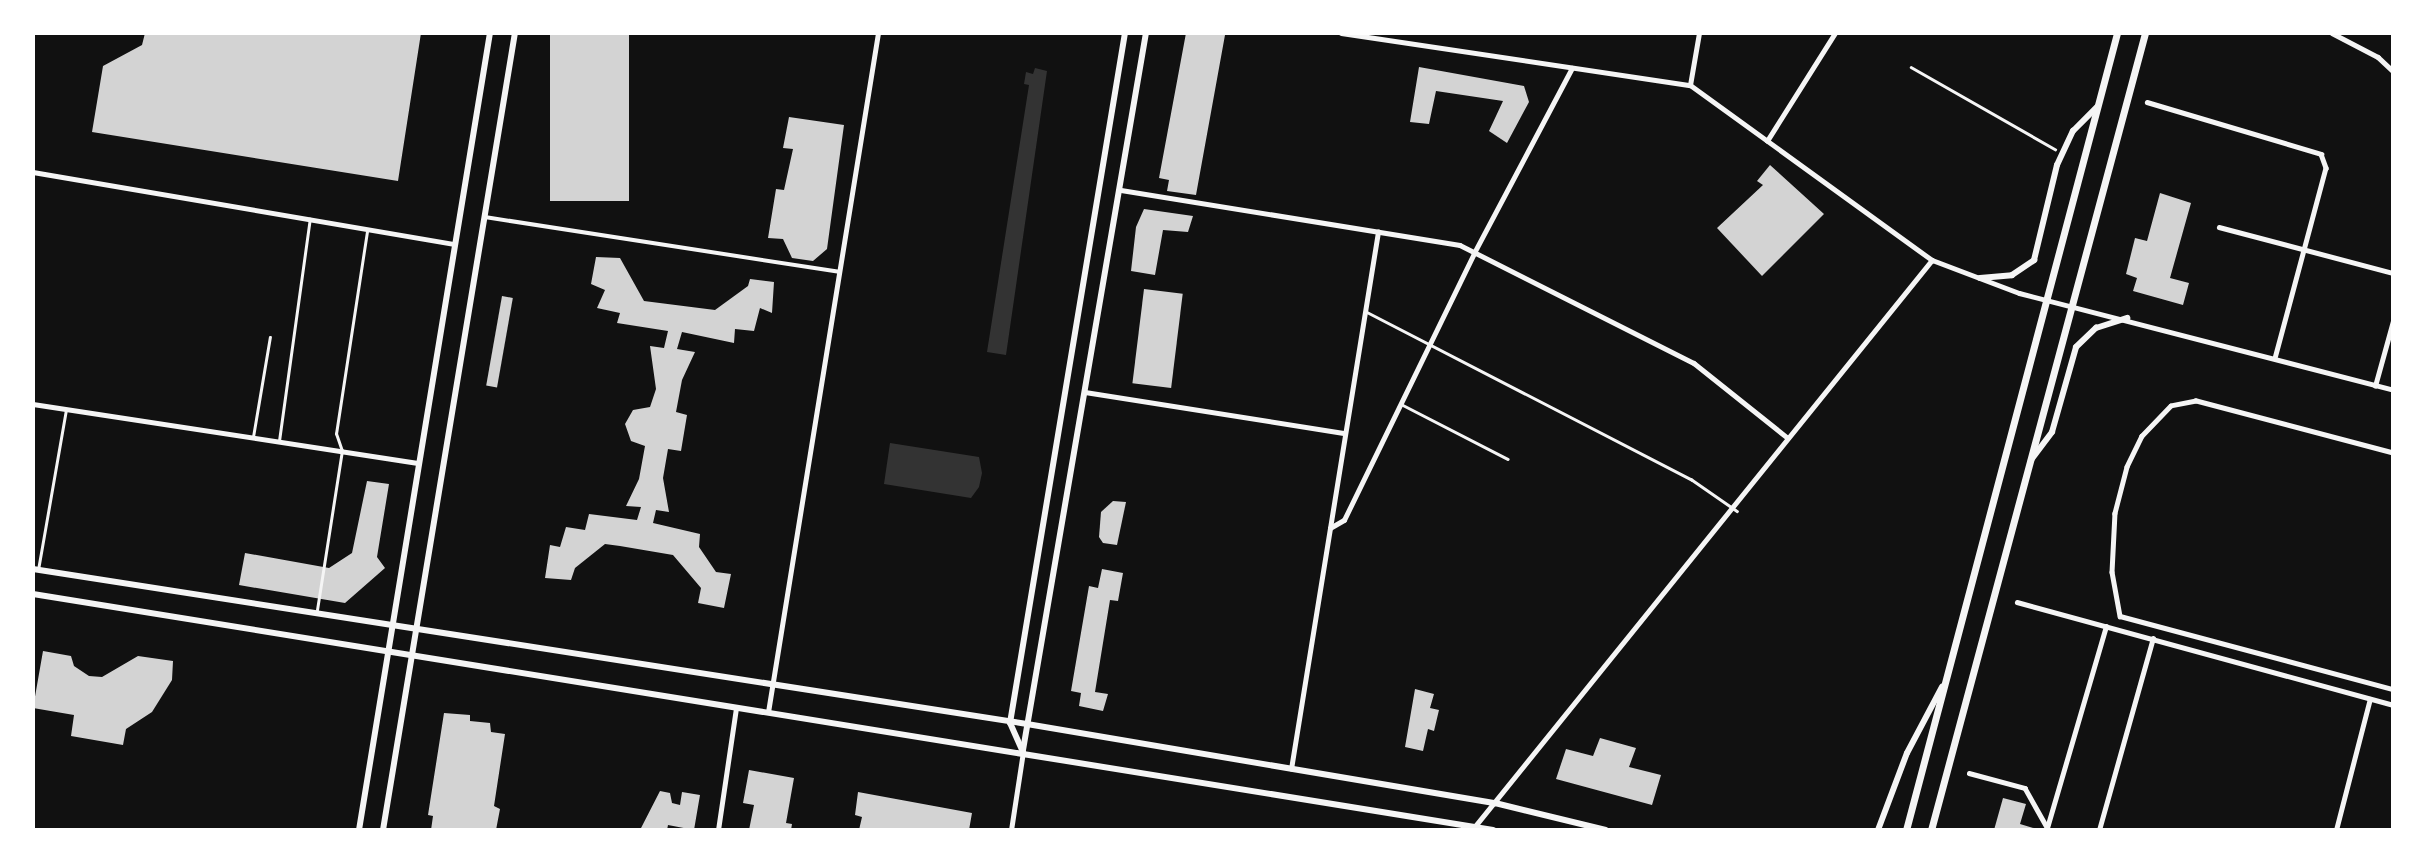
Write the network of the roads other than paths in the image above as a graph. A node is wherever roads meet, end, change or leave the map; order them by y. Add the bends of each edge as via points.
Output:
1 (491, 33) edge
2 (515, 33) edge
3 (877, 33) edge
4 (1125, 33) edge
5 (1146, 33) edge
6 (1341, 33) edge
7 (1699, 33) edge
8 (1835, 33) edge
9 (2117, 33) edge
10 (2145, 33) edge
11 (2332, 33) edge
12 (1911, 67) dead end
13 (1572, 68) junction
14 (2393, 71) edge
15 (1690, 85) junction
16 (2147, 102) dead end
17 (2097, 107) junction
18 (1767, 141) junction
19 (2055, 149) dead end
20 (33, 173) edge
21 (1121, 190) junction
22 (483, 217) junction
23 (310, 219) junction
24 (2219, 228) dead end
25 (368, 229) junction
26 (1378, 232) junction
27 (453, 243) junction
28 (2304, 250) junction
29 (1474, 253) junction
30 (1932, 260) junction
31 (839, 272) junction
32 (2393, 273) edge
33 (1980, 278) junction
34 (2045, 300) junction
35 (2072, 306) junction
36 (1365, 311) junction
37 (2127, 318) junction
38 (2393, 321) edge
39 (270, 337) dead end
40 (1431, 343) junction
41 (2275, 358) junction
42 (2375, 386) junction
43 (2393, 390) edge
44 (1085, 391) junction
45 (33, 404) edge
46 (1401, 404) junction
47 (66, 409) junction
48 (1345, 433) junction
49 (253, 437) junction
50 (1788, 438) junction
51 (279, 441) junction
52 (342, 451) junction
53 (2393, 453) edge
54 (1508, 459) dead end
55 (2030, 461) junction
56 (417, 463) junction
57 (1734, 509) junction
58 (1330, 528) junction
59 (36, 570) edge
60 (33, 594) edge
61 (2017, 602) dead end
62 (316, 614) junction
63 (390, 625) junction
64 (2106, 626) junction
65 (416, 631) junction
66 (2153, 638) junction
67 (387, 653) junction
68 (411, 655) junction
69 (1946, 679) junction
70 (772, 685) junction
71 (2393, 689) edge
72 (2371, 699) junction
73 (2393, 705) edge
74 (736, 708) junction
75 (768, 712) junction
76 (1010, 723) junction
77 (1027, 724) junction
78 (1023, 752) junction
79 (1291, 769) junction
80 (1969, 773) dead end
81 (1495, 803) junction
82 (1473, 828) edge
83 (2048, 829) edge
84 (359, 830) edge
85 (383, 830) edge
86 (718, 830) edge
87 (1011, 830) edge
88 (1493, 830) edge
89 (1606, 830) edge
90 (1878, 830) edge
91 (1906, 830) edge
92 (1931, 830) edge
93 (2099, 830) edge
94 (2336, 830) edge

1 - 27 main road
2 - 22 main road
3 - 31 street
4 - 76 main road
5 - 21 main road
6 - 13 street
7 - 15 street
8 - 18 street
9 - 17 main road
10 - 35 main road
11 - 14 street via 2378,57
12 - 19 lane
13 - 15 street
13 - 29 street
15 - 18 street
16 - 28 street via 2321,154 2326,168
17 - 33 main road via 2073,131 2057,165 2034,260 2012,275
17 - 34 main road
18 - 30 street
20 - 23 street
21 - 26 street
21 - 44 main road
22 - 31 street
22 - 65 main road
23 - 25 street
23 - 51 lane
24 - 28 street
25 - 27 street
25 - 52 lane via 336,434
26 - 29 street via 1460,245
26 - 36 street
27 - 56 main road
28 - 32 street
28 - 41 street
29 - 40 street
29 - 50 street via 1694,363
30 - 33 street
30 - 50 street
31 - 70 street
33 - 34 street
34 - 35 street
34 - 69 main road
35 - 37 street
35 - 55 main road
36 - 40 lane
36 - 48 street
37 - 41 street
37 - 55 main road via 2096,328 2076,347 2052,432
38 - 42 street
39 - 49 lane
40 - 46 street
40 - 57 lane via 1691,479
41 - 42 street
42 - 43 street
44 - 48 street
44 - 77 main road
45 - 47 street
46 - 54 lane
46 - 58 street via 1344,520
47 - 49 street
47 - 59 lane
48 - 58 street
49 - 51 street
50 - 57 street
51 - 52 street
52 - 56 street
52 - 62 lane
53 - 71 street via 2196,401 2171,406 2142,436 2127,467 2115,513 2112,572 2120,616
55 - 92 main road
56 - 63 main road
57 - 81 street
58 - 79 street
59 - 62 main road
60 - 67 main road
61 - 64 street
62 - 63 main road
63 - 65 main road
63 - 67 main road
64 - 66 street
64 - 83 street
65 - 68 main road
65 - 70 main road
66 - 72 street
66 - 93 street
67 - 68 main road
67 - 84 main road
68 - 74 main road
68 - 85 main road
69 - 90 main road via 1907,753
69 - 91 main road
70 - 75 street
70 - 76 main road
72 - 73 street
72 - 94 street
74 - 75 main road
74 - 86 street
75 - 78 main road
76 - 77 main road
76 - 78 main road
77 - 78 main road
77 - 79 main road
78 - 82 main road
78 - 87 street
79 - 81 main road
80 - 83 street via 2025,789
81 - 82 street
81 - 89 main road
82 - 88 main road

